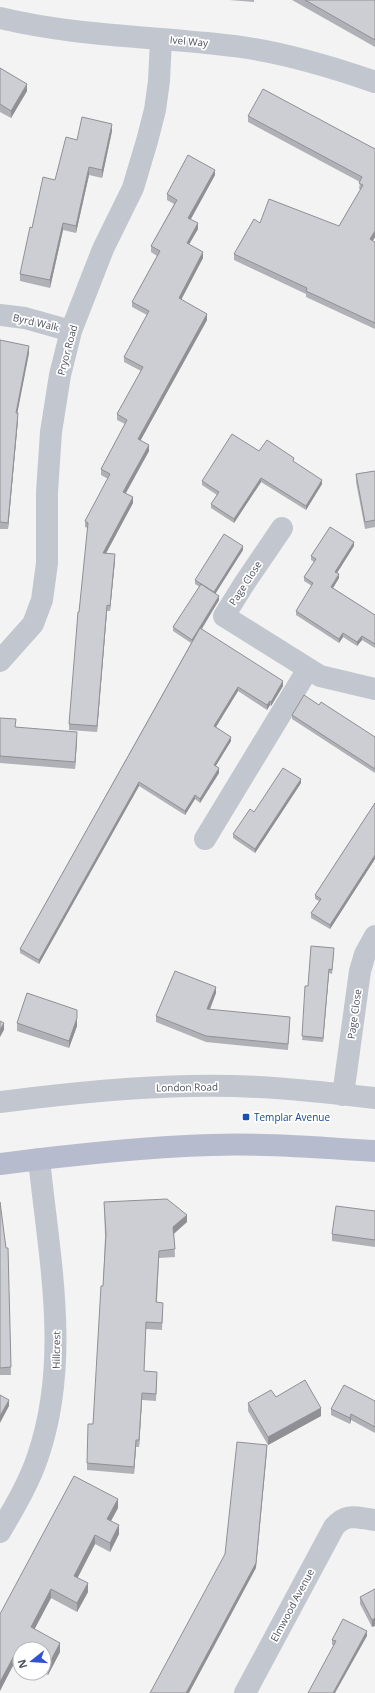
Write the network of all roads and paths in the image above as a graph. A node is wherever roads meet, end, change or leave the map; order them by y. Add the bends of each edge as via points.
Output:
1 (0, 18) edge
2 (161, 39) junction
3 (375, 82) edge
4 (0, 315) edge
5 (71, 331) junction
6 (282, 528) dead end
7 (0, 661) edge
8 (308, 669) junction
9 (375, 689) edge
10 (204, 839) dead end
11 (375, 936) edge
12 (343, 1095) junction
13 (375, 1098) edge
14 (0, 1102) edge
15 (375, 1151) edge
16 (39, 1159) junction
17 (0, 1164) edge
18 (375, 1520) edge
19 (0, 1532) edge
20 (245, 1693) edge

1 - 2 street, Ivel Way via 62,31
2 - 3 street, Ivel Way via 237,46 300,59
2 - 5 street, Pryor Road via 156,103 147,141 132,188 103,249
4 - 5 street, Byrd Walk via 25,318
5 - 7 street, Pryor Road via 60,375 51,432 47,492 47,563 42,600 34,624
6 - 8 street, Page Close via 224,616
8 - 9 street, Page Close via 332,680
8 - 10 street
11 - 12 street, Page Close via 365,954 360,971
12 - 13 street, London Road
12 - 14 street, London Road via 246,1087 191,1086 82,1093
15 - 16 main road via 297,1146 213,1145
16 - 17 main road
16 - 19 street, Hillcrest via 52,1270 56,1369 50,1409 38,1456
18 - 20 street, Elmwood Avenue via 342,1518 334,1527

